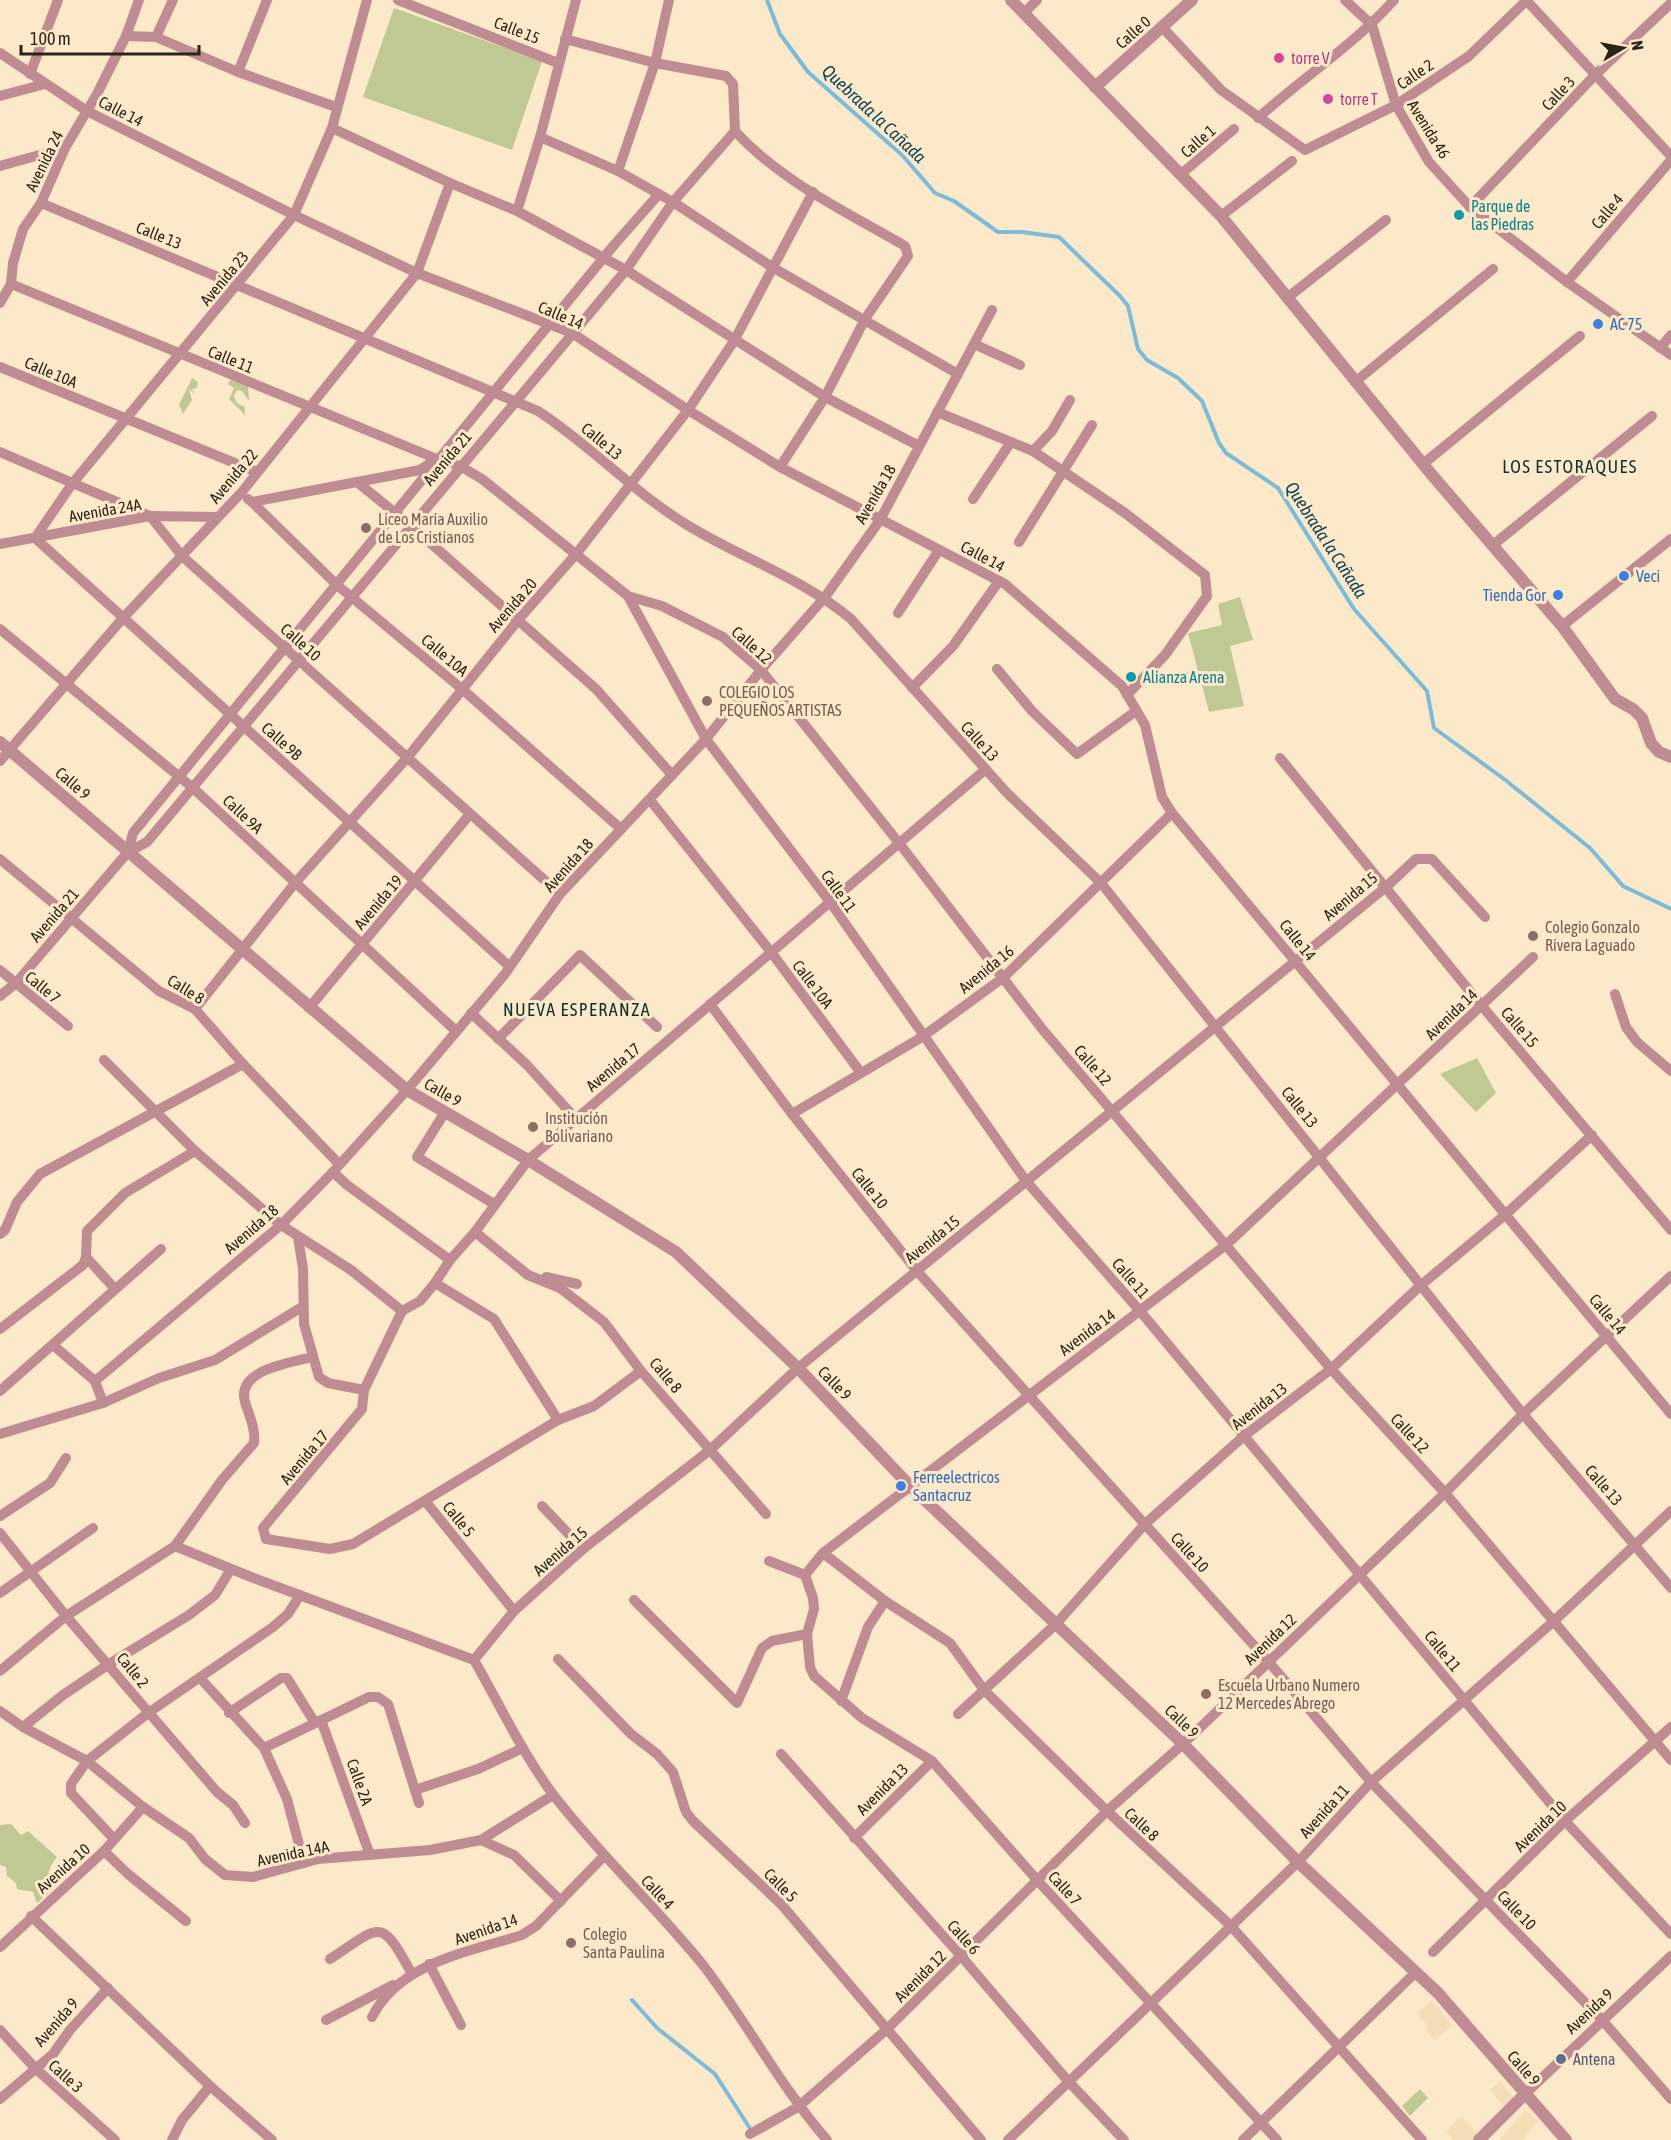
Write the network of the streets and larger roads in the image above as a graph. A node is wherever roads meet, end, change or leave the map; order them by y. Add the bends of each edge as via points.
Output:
1 (58, 0) edge
2 (139, 0) edge
3 (173, 0) edge
4 (267, 0) edge
5 (367, 0) edge
6 (398, 0) edge
7 (576, 0) edge
8 (669, 0) edge
9 (1011, 0) edge
10 (1192, 0) edge
11 (1345, 0) edge
12 (1394, 0) edge
13 (1526, 0) edge
14 (1671, 3) edge
15 (1030, 5) edge
16 (1372, 25) junction
17 (1162, 28) junction
18 (126, 36) junction
19 (156, 37) junction
20 (565, 39) junction
21 (0, 52) edge
22 (558, 63) junction
23 (655, 63) junction
24 (238, 72) junction
25 (30, 74) junction
26 (1596, 74) junction
27 (45, 84) junction
28 (1095, 87) junction
29 (0, 96) edge
30 (1396, 105) junction
31 (336, 107) junction
32 (87, 111) junction
33 (1258, 118) junction
34 (332, 128) junction
35 (1234, 129) dead end
36 (735, 131) junction
37 (540, 137) junction
38 (65, 148) junction
39 (1671, 158) edge
40 (1292, 161) dead end
41 (0, 166) edge
42 (618, 171) junction
43 (1180, 175) junction
44 (450, 183) junction
45 (813, 192) junction
46 (659, 194) junction
47 (673, 202) junction
48 (40, 203) junction
49 (1470, 207) junction
50 (517, 211) junction
51 (294, 215) junction
52 (1221, 216) junction
53 (1386, 220) dead end
54 (605, 260) junction
55 (772, 267) junction
56 (1493, 269) dead end
57 (626, 270) junction
58 (417, 273) junction
59 (1567, 282) junction
60 (11, 284) junction
61 (239, 284) junction
62 (1287, 298) junction
63 (0, 303) edge
64 (992, 310) dead end
65 (865, 319) junction
66 (551, 326) junction
67 (572, 333) junction
68 (1671, 335) edge
69 (1580, 336) dead end
70 (364, 340) junction
71 (734, 341) junction
72 (974, 344) junction
73 (1660, 348) junction
74 (178, 353) junction
75 (1671, 355) edge
76 (1020, 365) dead end
77 (0, 367) edge
78 (958, 374) junction
79 (1355, 382) junction
80 (496, 392) junction
81 (825, 396) junction
82 (1070, 400) dead end
83 (514, 402) junction
84 (309, 406) junction
85 (688, 410) junction
86 (937, 412) junction
87 (1652, 416) dead end
88 (126, 420) junction
89 (1092, 425) dead end
90 (1011, 442) junction
91 (919, 446) junction
92 (1033, 451) junction
93 (0, 452) edge
94 (439, 459) junction
95 (1423, 464) junction
96 (460, 466) junction
97 (780, 467) junction
98 (257, 472) junction
99 (1064, 473) junction
100 (357, 482) junction
101 (72, 484) junction
102 (631, 486) junction
103 (241, 493) junction
104 (973, 499) dead end
105 (252, 502) junction
106 (396, 514) junction
107 (150, 516) junction
108 (217, 518) junction
109 (880, 520) junction
110 (410, 525) junction
111 (35, 538) junction
112 (1671, 538) edge
113 (1019, 542) dead end
114 (0, 544) edge
115 (1492, 545) junction
116 (939, 550) junction
117 (577, 553) junction
118 (182, 556) junction
119 (999, 581) junction
120 (337, 585) junction
121 (350, 596) junction
122 (627, 596) junction
123 (825, 597) junction
124 (898, 613) dead end
125 (123, 618) junction
126 (519, 619) junction
127 (1562, 626) junction
128 (0, 629) edge
129 (285, 648) junction
130 (298, 660) junction
131 (997, 669) dead end
132 (761, 670) junction
133 (66, 683) junction
134 (912, 688) junction
135 (462, 689) junction
136 (1127, 695) junction
137 (1136, 711) junction
138 (230, 715) junction
139 (243, 727) junction
140 (706, 739) junction
141 (5, 746) edge
142 (407, 758) junction
143 (1280, 758) dead end
144 (1671, 758) edge
145 (0, 762) edge
146 (986, 769) junction
147 (672, 775) junction
148 (180, 776) junction
149 (193, 788) junction
150 (650, 800) junction
151 (1172, 813) junction
152 (470, 814) junction
153 (350, 822) junction
154 (621, 829) junction
155 (899, 843) junction
156 (128, 852) junction
157 (0, 859) edge
158 (415, 881) junction
159 (296, 883) junction
160 (1101, 883) junction
161 (1386, 887) junction
162 (560, 894) junction
163 (830, 902) junction
164 (1485, 917) dead end
165 (71, 918) junction
166 (362, 944) junction
167 (241, 949) junction
168 (771, 952) junction
169 (1533, 957) dead end
170 (1296, 960) junction
171 (509, 966) junction
172 (0, 970) edge
173 (1004, 977) junction
174 (16, 983) junction
175 (1615, 994) dead end
176 (0, 996) edge
177 (710, 1004) junction
178 (1481, 1005) junction
179 (309, 1008) junction
180 (195, 1009) junction
181 (471, 1013) junction
182 (1216, 1025) junction
183 (68, 1026) dead end
184 (657, 1027) dead end
185 (456, 1031) junction
186 (922, 1037) junction
187 (498, 1039) junction
188 (104, 1060) dead end
189 (243, 1064) junction
190 (1670, 1067) edge
191 (861, 1074) junction
192 (1398, 1085) junction
193 (407, 1090) junction
194 (1113, 1110) junction
195 (156, 1112) junction
196 (445, 1112) junction
197 (792, 1114) junction
198 (576, 1119) junction
199 (1592, 1135) junction
200 (195, 1151) junction
201 (1321, 1157) junction
202 (528, 1160) junction
203 (336, 1168) junction
204 (1026, 1181) junction
205 (494, 1204) junction
206 (1506, 1214) junction
207 (281, 1224) junction
208 (1671, 1230) edge
209 (475, 1232) junction
210 (0, 1234) edge
211 (298, 1237) junction
212 (1227, 1244) junction
213 (161, 1249) dead end
214 (86, 1257) junction
215 (450, 1260) junction
216 (917, 1270) junction
217 (528, 1275) junction
218 (1671, 1276) edge
219 (435, 1283) junction
220 (577, 1284) dead end
221 (1420, 1286) junction
222 (115, 1289) junction
223 (302, 1307) junction
224 (402, 1311) junction
225 (1140, 1311) junction
226 (0, 1329) edge
227 (1607, 1335) junction
228 (53, 1345) junction
229 (312, 1357) junction
230 (798, 1368) junction
231 (1331, 1369) junction
232 (641, 1371) junction
233 (95, 1381) junction
234 (364, 1390) junction
235 (0, 1391) edge
236 (1029, 1394) junction
237 (103, 1403) junction
238 (1523, 1414) junction
239 (1671, 1414) edge
240 (558, 1420) junction
241 (0, 1434) edge
242 (1244, 1436) junction
243 (710, 1450) junction
244 (66, 1458) dead end
245 (910, 1486) junction
246 (1445, 1493) junction
247 (426, 1502) junction
248 (542, 1506) dead end
249 (1671, 1511) edge
250 (766, 1514) dead end
251 (0, 1516) edge
252 (1145, 1524) junction
253 (93, 1528) dead end
254 (0, 1533) edge
255 (1636, 1545) junction
256 (175, 1546) junction
257 (583, 1549) junction
258 (823, 1553) junction
259 (769, 1561) dead end
260 (231, 1569) junction
261 (30, 1572) junction
262 (1360, 1574) junction
263 (805, 1575) junction
264 (1671, 1588) edge
265 (0, 1593) edge
266 (300, 1595) junction
267 (634, 1600) dead end
268 (885, 1601) junction
269 (514, 1611) junction
270 (66, 1616) junction
271 (1554, 1621) junction
272 (1056, 1624) junction
273 (807, 1634) junction
274 (558, 1659) dead end
275 (474, 1660) junction
276 (1268, 1661) junction
277 (109, 1664) junction
278 (0, 1671) edge
279 (200, 1678) junction
280 (984, 1690) junction
281 (1463, 1698) junction
282 (841, 1701) junction
283 (0, 1711) edge
284 (148, 1713) junction
285 (229, 1713) junction
286 (958, 1714) dead end
287 (318, 1722) junction
288 (23, 1727) junction
289 (1671, 1727) edge
290 (1654, 1741) junction
291 (1183, 1744) junction
292 (264, 1748) junction
293 (523, 1748) junction
294 (781, 1754) dead end
295 (1671, 1760) edge
296 (87, 1761) junction
297 (932, 1761) junction
298 (1371, 1782) junction
299 (415, 1790) junction
300 (554, 1795) junction
301 (419, 1803) dead end
302 (143, 1807) junction
303 (1107, 1811) junction
304 (1565, 1821) junction
305 (245, 1823) dead end
306 (854, 1838) junction
307 (114, 1839) junction
308 (481, 1840) junction
309 (105, 1851) junction
310 (370, 1855) junction
311 (603, 1857) junction
312 (1298, 1862) junction
313 (304, 1863) junction
314 (1038, 1881) junction
315 (1487, 1900) junction
316 (561, 1901) junction
317 (31, 1916) junction
318 (186, 1921) dead end
319 (1231, 1926) junction
320 (1671, 1934) edge
321 (0, 1947) edge
322 (1433, 1952) dead end
323 (961, 1956) junction
324 (1671, 1956) edge
325 (330, 1959) dead end
326 (429, 1964) junction
327 (1414, 1973) junction
328 (412, 1974) junction
329 (402, 1980) junction
330 (108, 1988) junction
331 (1151, 2002) junction
332 (372, 2017) dead end
333 (326, 2020) dead end
334 (1603, 2021) junction
335 (461, 2025) dead end
336 (0, 2030) edge
337 (886, 2030) junction
338 (1339, 2046) junction
339 (35, 2068) junction
340 (1068, 2081) junction
341 (210, 2086) junction
342 (1525, 2094) junction
343 (0, 2099) edge
344 (1671, 2099) edge
345 (798, 2107) junction
346 (1261, 2122) junction
347 (750, 2134) dead end
348 (115, 2140) edge
349 (172, 2140) edge
350 (272, 2140) edge
351 (827, 2140) edge
352 (981, 2140) edge
353 (1008, 2140) edge
354 (1124, 2140) edge
355 (1243, 2140) edge
356 (1277, 2140) edge
357 (1422, 2140) edge
358 (1479, 2140) edge
359 (1566, 2140) edge

1 - 25 street
2 - 18 street, Avenida 24
3 - 19 street
4 - 24 street
5 - 31 street, Avenida 23
6 - 22 street, Calle 15
7 - 20 street
8 - 23 street
9 - 15 street
10 - 17 street, Calle 0
11 - 16 street
12 - 16 street
13 - 26 street
13 - 30 street, Calle 2 via 1469,56
14 - 26 street, Calle 3
15 - 28 street
16 - 30 street, Avenida 46
16 - 33 street via 1290,88
17 - 28 street, Calle 0
17 - 33 street via 1221,90
18 - 19 street
18 - 32 street, Avenida 24
19 - 24 street
20 - 22 street
20 - 23 street
21 - 25 street, Calle 14
22 - 37 street
23 - 36 street via 730,78
23 - 42 street
24 - 31 street
25 - 27 street, Calle 14
26 - 39 street
26 - 49 street, Calle 3
27 - 29 street
27 - 32 street, Calle 14
28 - 43 street
30 - 33 street, Calle 2 via 1305,150
30 - 49 street, Avenida 46 via 1429,162
31 - 34 street, Avenida 23
32 - 38 street, Avenida 24
32 - 51 street, Calle 14
34 - 44 street
34 - 51 street, Avenida 23
35 - 43 street, Calle 1
36 - 45 street via 755,153
36 - 47 street, Avenida 21
37 - 42 street
37 - 50 street
38 - 41 street
38 - 48 street, Avenida 24
39 - 59 street, Calle 4
40 - 52 street
42 - 46 street
43 - 52 street
44 - 50 street
44 - 58 street, Avenida 22
45 - 55 street, Avenida 20
45 - 65 street via 907,250 908,256
46 - 47 street
46 - 54 street, Avenida 21
47 - 55 street
47 - 57 street, Avenida 21
48 - 60 street, Avenida 24 via 23,229
48 - 61 street, Calle 13
49 - 59 street, Avenida 46
50 - 54 street
51 - 58 street, Calle 14
51 - 61 street, Avenida 23
52 - 62 street
53 - 62 street
54 - 57 street
54 - 66 street, Avenida 21
55 - 65 street
55 - 71 street, Avenida 20
56 - 79 street
57 - 67 street, Avenida 21
57 - 71 street
58 - 66 street, Calle 14
58 - 70 street, Avenida 22
59 - 73 street, Avenida 46
60 - 63 street, Avenida 24
60 - 74 street, Calle 11
61 - 70 street, Calle 13
61 - 74 street, Avenida 23
62 - 79 street
64 - 72 street, Avenida 18
65 - 78 street
65 - 81 street
66 - 67 street, Calle 14
66 - 80 street, Avenida 21
67 - 83 street, Avenida 21
67 - 85 street, Calle 14
68 - 73 street
69 - 95 street
70 - 80 street, Calle 13
70 - 84 street, Avenida 22
71 - 81 street
71 - 85 street, Avenida 20
72 - 76 street
72 - 78 street, Avenida 18
73 - 75 street, Avenida 46
74 - 84 street, Calle 11
74 - 88 street, Avenida 23
77 - 88 street, Calle 10A
78 - 86 street, Avenida 18
79 - 95 street
80 - 83 street, Calle 13
80 - 94 street, Avenida 21
81 - 91 street
81 - 97 street
82 - 92 street via 1052,431
83 - 96 street, Avenida 21
83 - 102 street, Calle 13 via 560,425
84 - 94 street, Calle 11
84 - 98 street, Avenida 22
85 - 97 street, Calle 14
85 - 102 street, Avenida 20
86 - 90 street
86 - 91 street, Avenida 18
87 - 115 street
88 - 98 street, Calle 10A
88 - 101 street, Avenida 23
89 - 99 street
90 - 92 street
90 - 104 street
91 - 109 street, Avenida 18
92 - 99 street
93 - 101 street, Calle 10
94 - 96 street, Calle 12
94 - 100 street via 420,470
94 - 106 street, Avenida 21
95 - 115 street
96 - 110 street, Avenida 21
96 - 117 street, Calle 12
97 - 109 street, Calle 14
98 - 103 street, Avenida 22
99 - 113 street
99 - 136 street via 1180,554 1205,575 1208,585 1207,596 1165,655
100 - 105 street
100 - 106 street
101 - 107 street, Calle 10
101 - 111 street, Avenida 23
102 - 117 street, Avenida 20
102 - 123 street, Calle 13 via 684,523
103 - 105 street
103 - 108 street, Avenida 22
105 - 120 street, Calle 10A
106 - 110 street
106 - 120 street, Avenida 21
107 - 108 street, Avenida 24A
107 - 111 street, Avenida 24A
107 - 118 street, Calle 10
108 - 118 street, Avenida 22
109 - 116 street, Calle 14
109 - 123 street, Avenida 18
110 - 121 street, Avenida 21
110 - 126 street
111 - 114 street, Avenida 24A
111 - 125 street, Calle 9B
112 - 127 street
115 - 127 street
116 - 119 street, Calle 14
116 - 124 street
117 - 122 street, Calle 12
117 - 126 street, Avenida 20
118 - 125 street, Avenida 22
118 - 129 street, Calle 10
119 - 134 street via 953,646
119 - 136 street, Calle 14 via 1062,632
120 - 121 street, Calle 10A
120 - 129 street, Avenida 21
121 - 130 street, Avenida 21
121 - 135 street, Calle 10A
122 - 132 street, Calle 12 via 662,606 723,637
122 - 140 street, Calle 11
123 - 132 street, Avenida 18
123 - 134 street, Calle 13
125 - 133 street, Avenida 22
125 - 138 street, Calle 9B
126 - 135 street, Avenida 20
126 - 147 street via 596,689
127 - 144 street via 1615,699 1642,718 1651,743
128 - 133 street, Calle 9A
129 - 130 street, Calle 10
129 - 138 street, Avenida 21
130 - 139 street, Avenida 21
130 - 142 street, Calle 10
131 - 137 street via 1032,711 1077,754
132 - 140 street, Avenida 18
132 - 155 street, Calle 12
133 - 141 street, Avenida 22
133 - 148 street, Calle 9A
134 - 146 street, Calle 13
135 - 142 street, Avenida 20
135 - 154 street, Calle 10A
136 - 137 street, Calle 14
137 - 151 street, Calle 14 via 1145,725 1162,797
138 - 139 street, Calle 9B
138 - 148 street, Avenida 21
139 - 149 street, Avenida 21
139 - 153 street, Calle 9B
140 - 147 street, Avenida 18
140 - 163 street, Calle 11
141 - 145 street, Avenida 22
141 - 156 street, Calle 9
142 - 152 street, Calle 10
142 - 153 street, Avenida 20
143 - 161 street, Calle 15
146 - 155 street, Avenida 17
146 - 160 street, Calle 13
147 - 150 street, Avenida 18
148 - 149 street, Calle 9A
148 - 156 street, Avenida 21 via 133,833
149 - 156 street, Avenida 21 via 147,842
149 - 159 street, Calle 9A
150 - 154 street, Avenida 18
150 - 168 street, Calle 10A
151 - 160 street, Avenida 16
151 - 170 street, Calle 14
152 - 158 street, Avenida 19
152 - 162 street, Calle 10
153 - 158 street, Calle 9B
153 - 159 street, Avenida 20
154 - 162 street, Avenida 18
155 - 163 street, Avenida 17
155 - 173 street, Calle 12
156 - 165 street, Avenida 21
156 - 167 street, Calle 9
157 - 165 street, Calle 8
158 - 166 street, Avenida 19
158 - 171 street, Calle 9B
159 - 166 street, Calle 9A
159 - 167 street, Avenida 20
160 - 173 street, Avenida 16
160 - 182 street, Calle 13
161 - 164 street, Avenida 15 via 1416,859 1432,859
161 - 170 street, Avenida 15
161 - 178 street, Calle 15
162 - 171 street, Avenida 18
163 - 168 street, Avenida 17
163 - 186 street, Calle 11
165 - 174 street, Avenida 21
165 - 180 street, Calle 8 via 159,991
166 - 179 street, Avenida 19
166 - 185 street, Calle 9A
167 - 179 street, Calle 9
167 - 180 street, Avenida 20
168 - 177 street, Avenida 17
168 - 191 street, Calle 10A
169 - 178 street, Avenida 14
170 - 182 street, Avenida 15
170 - 192 street, Calle 14
171 - 181 street, Avenida 18
172 - 174 street, Calle 7
173 - 186 street, Avenida 16
173 - 194 street, Calle 12
174 - 176 street, Avenida 21
174 - 183 street, Calle 7
175 - 190 street via 1626,1027
177 - 197 street, Calle 10
177 - 198 street, Avenida 17
178 - 192 street, Avenida 14
178 - 199 street, Calle 15
179 - 193 street, Calle 9
180 - 189 street, Calle 8
181 - 185 street, Avenida 18
181 - 187 street
182 - 194 street, Avenida 15
182 - 201 street, Calle 13
184 - 187 street via 580,955
185 - 193 street, Avenida 18
186 - 191 street, Avenida 16
186 - 204 street, Calle 11
187 - 198 street
188 - 195 street
189 - 195 street
189 - 203 street, Calle 8
191 - 197 street, Avenida 16
192 - 201 street, Avenida 14
192 - 206 street, Calle 14
193 - 196 street, Calle 9
193 - 203 street, Avenida 18
194 - 204 street, Avenida 15
194 - 212 street, Calle 12
195 - 200 street
195 - 210 street via 40,1174 17,1202
196 - 202 street, Calle 9
196 - 205 street via 417,1157
197 - 216 street, Calle 10
198 - 202 street, Avenida 17
199 - 206 street, Avenida 13
199 - 208 street, Calle 15
200 - 207 street
200 - 214 street via 125,1193 87,1231
201 - 212 street, Avenida 14
201 - 221 street, Calle 13
202 - 205 street, Avenida 17
202 - 230 street, Calle 9 via 676,1251
203 - 207 street, Avenida 18
203 - 215 street, Calle 8 via 347,1185
204 - 216 street, Avenida 15
204 - 225 street, Calle 11
205 - 209 street, Avenida 17
206 - 221 street, Avenida 13
206 - 227 street, Calle 14
207 - 211 street
207 - 233 street, Avenida 18
209 - 215 street, Avenida 17
209 - 217 street, Calle 8
211 - 223 street via 303,1269
211 - 224 street via 351,1270
212 - 225 street, Avenida 14
212 - 231 street, Calle 12
213 - 222 street
214 - 222 street
214 - 226 street via 83,1265
215 - 219 street, Avenida 17
216 - 230 street, Avenida 15
216 - 236 street, Calle 10
217 - 220 street, Calle 8
217 - 232 street, Calle 8 via 560,1288 604,1322
218 - 227 street, Avenida 12
219 - 224 street, Avenida 17 via 420,1301
219 - 240 street via 494,1319
221 - 231 street, Avenida 13
221 - 238 street, Calle 13
222 - 228 street
223 - 229 street
223 - 237 street via 215,1360 159,1378
224 - 234 street, Avenida 17
225 - 236 street, Avenida 14
225 - 242 street, Calle 11
227 - 238 street, Avenida 12
227 - 239 street, Calle 14
228 - 233 street
228 - 235 street
229 - 234 street via 319,1377 328,1383
229 - 256 street via 255,1374 247,1382 243,1395 254,1443
230 - 243 street, Avenida 15
230 - 245 street, Calle 9
231 - 242 street, Avenida 13
231 - 246 street, Calle 12
232 - 240 street via 594,1406
232 - 243 street, Calle 8
233 - 237 street
234 - 247 street, Avenida 17 via 362,1409 263,1528 266,1539 330,1549 353,1544
236 - 245 street, Avenida 14
236 - 252 street, Calle 10
237 - 241 street
238 - 246 street, Avenida 12
238 - 255 street, Calle 13
240 - 247 street
242 - 252 street, Avenida 13
242 - 262 street, Calle 11
243 - 250 street, Calle 8
243 - 257 street, Avenida 15
244 - 251 street via 50,1484
245 - 258 street, Avenida 14
245 - 272 street, Calle 9
246 - 262 street, Avenida 12
246 - 271 street, Calle 12
247 - 269 street, Calle 5
248 - 257 street
249 - 255 street, Avenida 11
252 - 272 street, Avenida 13
252 - 276 street, Calle 10
253 - 261 street
254 - 261 street, Calle 2
255 - 264 street, Calle 13
255 - 271 street, Avenida 11
256 - 260 street
256 - 270 street
257 - 269 street, Avenida 15
258 - 263 street, Avenida 14
258 - 268 street, Calle 8
259 - 263 street
260 - 266 street
260 - 277 street via 215,1595
261 - 265 street
261 - 270 street, Calle 2
262 - 276 street, Avenida 12
262 - 281 street, Calle 11
263 - 273 street via 813,1609
266 - 275 street
266 - 279 street via 288,1614 273,1627
267 - 273 street via 737,1703 762,1648 772,1641
268 - 280 street, Calle 8 via 950,1643
268 - 282 street via 868,1627
269 - 275 street, Avenida 15
270 - 277 street, Calle 2
270 - 278 street
271 - 281 street, Avenida 11
271 - 290 street, Calle 12
272 - 280 street, Avenida 13
272 - 291 street, Calle 9
273 - 282 street, Calle 7 via 814,1676
274 - 337 street, Calle 5 via 673,1772 686,1812 693,1821 781,1904
275 - 293 street, Calle 4
276 - 291 street, Avenida 12
276 - 298 street, Calle 10
277 - 284 street, Calle 2
277 - 288 street
279 - 284 street
279 - 285 street
280 - 286 street, Avenida 13
280 - 303 street, Calle 8
281 - 298 street, Avenida 11
281 - 304 street, Calle 11
282 - 297 street, Calle 7
283 - 288 street, Avenida 14A
284 - 296 street
284 - 305 street, Calle 2
285 - 287 street, Calle 2A via 281,1678 291,1681
285 - 292 street
287 - 292 street
287 - 299 street via 369,1697 378,1697 388,1704
287 - 310 street, Calle 2A
288 - 296 street, Avenida 14A
289 - 290 street, Avenida 10
290 - 295 street, Calle 12
290 - 304 street, Avenida 10
291 - 303 street, Avenida 12
291 - 312 street, Calle 9
292 - 313 street via 287,1799
293 - 299 street via 478,1769
293 - 300 street, Calle 4
294 - 306 street, Calle 6
296 - 302 street, Avenida 14A
296 - 307 street via 71,1784 71,1792
297 - 306 street, Avenida 13
297 - 314 street, Calle 7
298 - 312 street, Avenida 11
298 - 315 street, Calle 10
299 - 301 street
300 - 308 street
300 - 311 street, Calle 4
302 - 307 street, Avenida 10
302 - 313 street, Avenida 14A via 189,1838 205,1859 225,1875 253,1877
303 - 314 street, Avenida 12
303 - 319 street, Calle 8
304 - 315 street, Avenida 10
304 - 320 street, Calle 11
306 - 323 street, Calle 6
307 - 309 street, Avenida 10
308 - 310 street, Avenida 14A via 430,1850
308 - 316 street via 514,1855
309 - 317 street, Avenida 10
309 - 318 street
310 - 313 street, Avenida 14A
311 - 316 street, Avenida 14
311 - 345 street, Calle 4 via 703,1966
312 - 319 street, Avenida 11
312 - 327 street, Calle 9
314 - 323 street, Avenida 12
314 - 331 street, Calle 7
315 - 322 street, Avenida 10
315 - 334 street, Calle 10
316 - 326 street, Avenida 14 via 522,1935
317 - 321 street, Avenida 10
317 - 330 street
319 - 331 street, Avenida 11
319 - 338 street, Calle 8
323 - 337 street, Avenida 12
323 - 340 street, Calle 6
324 - 334 street, Avenida 9
325 - 328 street via 375,1931 382,1932 391,1936
326 - 328 street, Avenida 14
326 - 335 street
327 - 338 street
327 - 342 street, Calle 9 via 1438,1993
328 - 329 street, Avenida 14
329 - 332 street, Avenida 14 via 377,2006
329 - 333 street
330 - 339 street, Avenida 9 via 53,2054
330 - 341 street
331 - 340 street, Avenida 11
331 - 346 street, Calle 7
334 - 342 street, Avenida 9
334 - 344 street, Calle 10
336 - 339 street, Calle 3
337 - 345 street, Avenida 12
337 - 352 street, Calle 5
338 - 346 street
338 - 357 street, Calle 8
339 - 343 street, Avenida 9
339 - 348 street, Calle 3
340 - 353 street, Avenida 11
340 - 354 street, Calle 6
341 - 349 street via 182,2120
341 - 350 street
342 - 358 street, Avenida 9
342 - 359 street, Calle 9
345 - 347 street, Avenida 12
345 - 351 street, Calle 4
346 - 355 street
346 - 356 street, Calle 7

